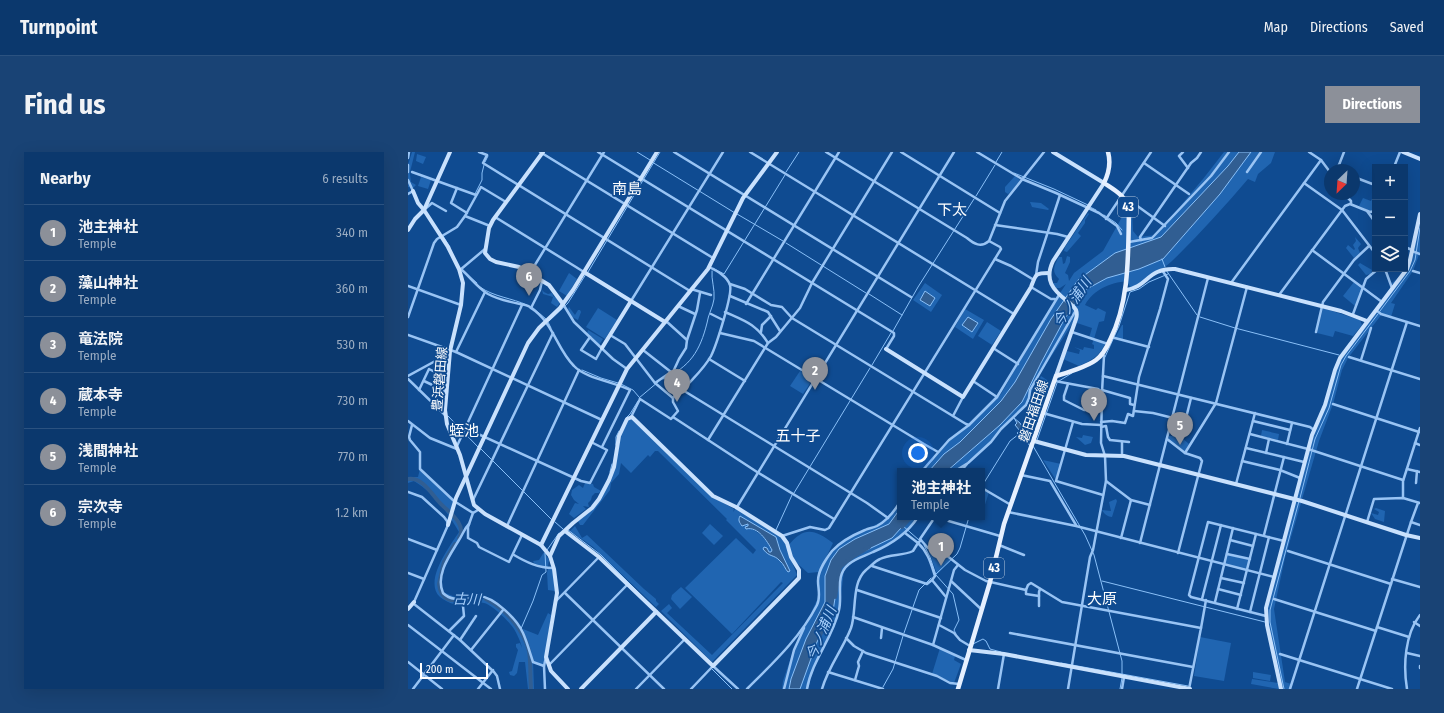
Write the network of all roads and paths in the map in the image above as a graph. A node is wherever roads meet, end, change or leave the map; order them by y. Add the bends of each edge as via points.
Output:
1 (409, 152) edge
2 (450, 152) edge
3 (479, 152) edge
4 (542, 152) edge
5 (598, 152) edge
6 (657, 152) edge
7 (674, 152) edge
8 (723, 152) edge
9 (750, 152) edge
10 (777, 152) edge
11 (826, 152) edge
12 (838, 152) edge
13 (892, 152) edge
14 (901, 152) edge
15 (954, 152) edge
16 (977, 152) edge
17 (1044, 152) edge
18 (1151, 152) edge
19 (1183, 152) edge
20 (1201, 152) edge
21 (1229, 152) edge
22 (1261, 152) edge
23 (1309, 152) edge
24 (1344, 152) edge
25 (1401, 152) edge
26 (603, 153) edge
27 (1057, 153) edge
28 (1110, 153) edge
29 (408, 158) edge
30 (835, 158) junction
31 (1420, 159) edge
32 (1321, 160) junction
33 (769, 163) junction
34 (1144, 163) junction
35 (1324, 164) edge
36 (1339, 164) edge
37 (1395, 164) edge
38 (408, 165) edge
39 (1188, 168) junction
40 (410, 172) edge
41 (1247, 172) dead end
42 (710, 174) junction
43 (940, 176) junction
44 (641, 178) junction
45 (1022, 179) junction
46 (1360, 179) edge
47 (408, 180) edge
48 (586, 180) junction
49 (437, 181) junction
50 (874, 182) junction
51 (1104, 183) junction
52 (1304, 183) junction
53 (1372, 184) edge
54 (518, 185) junction
55 (1176, 185) junction
56 (457, 188) junction
57 (814, 191) junction
58 (409, 193) edge
59 (1189, 194) dead end
60 (475, 195) junction
61 (1060, 195) junction
62 (1121, 195) junction
63 (744, 196) junction
64 (1351, 200) edge
65 (506, 202) junction
66 (625, 204) junction
67 (1351, 204) junction
68 (1128, 206) junction
69 (688, 208) junction
70 (1088, 208) junction
71 (919, 209) junction
72 (424, 210) junction
73 (1342, 210) junction
74 (446, 211) dead end
75 (1367, 211) junction
76 (1372, 211) edge
77 (1000, 213) junction
78 (566, 214) junction
79 (1420, 214) edge
80 (466, 215) junction
81 (854, 215) junction
82 (495, 217) junction
83 (1154, 218) junction
84 (1372, 218) edge
85 (1106, 219) junction
86 (995, 225) junction
87 (490, 226) junction
88 (793, 226) junction
89 (1165, 226) junction
90 (1357, 229) junction
91 (408, 230) edge
92 (726, 230) junction
93 (673, 233) junction
94 (1048, 233) junction
95 (1353, 233) dead end
96 (1121, 234) dead end
97 (441, 236) junction
98 (1362, 236) junction
99 (605, 238) junction
100 (1069, 238) junction
101 (1141, 240) junction
102 (1358, 240) dead end
103 (989, 241) junction
104 (1128, 242) junction
105 (898, 243) junction
106 (1369, 246) junction
107 (486, 248) junction
108 (545, 248) junction
109 (1408, 248) edge
110 (1372, 249) edge
111 (832, 250) junction
112 (1312, 250) junction
113 (1412, 250) junction
114 (1419, 254) edge
115 (713, 258) junction
116 (773, 259) junction
117 (994, 259) junction
118 (652, 267) junction
119 (709, 267) junction
120 (461, 269) junction
121 (1162, 270) junction
122 (1414, 271) dead end
123 (584, 272) junction
124 (1374, 272) edge
125 (1386, 272) edge
126 (529, 273) junction
127 (1049, 273) junction
128 (1420, 273) edge
129 (1344, 274) junction
130 (1036, 275) junction
131 (878, 277) junction
132 (1209, 277) junction
133 (542, 280) junction
134 (1034, 280) junction
135 (812, 283) junction
136 (1232, 283) junction
137 (730, 284) junction
138 (408, 286) edge
139 (1031, 287) junction
140 (1247, 287) junction
141 (1362, 288) junction
142 (418, 289) junction
143 (1392, 289) junction
144 (691, 290) junction
145 (975, 290) junction
146 (1126, 290) junction
147 (485, 292) junction
148 (700, 293) junction
149 (752, 293) junction
150 (711, 295) dead end
151 (1059, 295) junction
152 (1280, 295) junction
153 (730, 296) junction
154 (911, 297) dead end
155 (1055, 300) junction
156 (631, 301) junction
157 (1382, 302) junction
158 (563, 304) junction
159 (746, 304) junction
160 (461, 305) junction
161 (522, 305) junction
162 (678, 306) junction
163 (1322, 306) junction
164 (532, 307) junction
165 (1075, 308) junction
166 (857, 310) junction
167 (1376, 310) junction
168 (725, 312) junction
169 (695, 314) junction
170 (711, 314) dead end
171 (1014, 314) junction
172 (1353, 314) junction
173 (771, 316) junction
174 (408, 317) edge
175 (792, 318) junction
176 (547, 320) junction
177 (723, 320) junction
178 (1367, 321) junction
179 (665, 322) junction
180 (1407, 322) junction
181 (1420, 326) edge
182 (1371, 328) dead end
183 (780, 331) junction
184 (761, 332) junction
185 (1072, 332) junction
186 (1316, 332) dead end
187 (553, 333) junction
188 (720, 333) junction
189 (408, 335) edge
190 (610, 335) junction
191 (590, 337) junction
192 (1111, 337) junction
193 (687, 340) junction
194 (768, 343) junction
195 (836, 344) junction
196 (1108, 344) junction
197 (1149, 347) junction
198 (602, 348) junction
199 (765, 348) junction
200 (993, 348) junction
201 (886, 349) joint
202 (450, 350) junction
203 (643, 350) junction
204 (456, 352) junction
205 (1102, 354) junction
206 (1349, 357) dead end
207 (636, 358) junction
208 (709, 359) junction
209 (1361, 360) junction
210 (1018, 364) junction
211 (492, 369) junction
212 (627, 369) junction
213 (579, 370) junction
214 (1392, 370) junction
215 (671, 372) junction
216 (924, 373) junction
217 (408, 376) edge
218 (1103, 376) junction
219 (448, 378) junction
220 (511, 378) junction
221 (815, 378) junction
222 (1056, 378) junction
223 (408, 379) edge
224 (1420, 379) edge
225 (424, 381) junction
226 (745, 381) junction
227 (973, 381) junction
228 (655, 383) junction
229 (1068, 384) junction
230 (1138, 384) junction
231 (619, 385) junction
232 (528, 386) junction
233 (419, 390) junction
234 (683, 390) junction
235 (913, 391) junction
236 (1102, 391) junction
237 (447, 392) junction
238 (1178, 395) junction
239 (963, 397) junction
240 (997, 397) junction
241 (673, 398) junction
242 (1191, 398) junction
243 (564, 402) junction
244 (1216, 403) junction
245 (1333, 404) dead end
246 (1134, 405) junction
247 (1102, 410) junction
248 (1134, 411) junction
249 (1043, 413) junction
250 (1255, 413) junction
251 (724, 415) junction
252 (446, 416) junction
253 (953, 416) junction
254 (631, 417) junction
255 (673, 417) junction
256 (1172, 418) junction
257 (1376, 418) junction
258 (602, 420) junction
259 (408, 421) edge
260 (1253, 421) junction
261 (1073, 422) junction
262 (1292, 423) junction
263 (412, 425) junction
264 (892, 425) junction
265 (969, 425) junction
266 (1101, 425) junction
267 (465, 428) junction
268 (1420, 428) edge
269 (1290, 430) junction
270 (1314, 430) junction
271 (1419, 432) junction
272 (1250, 434) junction
273 (485, 437) junction
274 (1167, 439) junction
275 (1269, 439) junction
276 (708, 440) junction
277 (591, 442) junction
278 (1122, 442) junction
279 (1129, 442) dead end
280 (1415, 443) junction
281 (501, 444) junction
282 (1032, 444) junction
283 (1287, 444) junction
284 (1420, 444) edge
285 (774, 446) junction
286 (602, 447) junction
287 (457, 448) junction
288 (1246, 448) junction
289 (1065, 450) junction
290 (1309, 450) junction
291 (938, 452) junction
292 (1185, 453) junction
293 (1266, 453) junction
294 (1122, 455) junction
295 (1105, 456) junction
296 (1284, 457) junction
297 (537, 460) junction
298 (1242, 461) junction
299 (1305, 462) junction
300 (968, 463) junction
301 (1160, 465) junction
302 (1361, 466) junction
303 (925, 468) edge
304 (960, 468) edge
305 (963, 468) edge
306 (1407, 468) junction
307 (1280, 470) junction
308 (1418, 471) edge
309 (758, 472) junction
310 (1198, 474) junction
311 (1021, 475) junction
312 (466, 477) junction
313 (574, 478) junction
314 (1301, 479) junction
315 (1404, 480) junction
316 (1106, 481) junction
317 (1416, 483) dead end
318 (1236, 484) junction
319 (985, 490) edge
320 (408, 492) edge
321 (851, 493) junction
322 (1274, 494) junction
323 (1103, 495) junction
324 (1403, 498) junction
325 (1131, 500) junction
326 (1295, 500) junction
327 (454, 501) junction
328 (472, 502) junction
329 (1419, 503) edge
330 (1011, 505) junction
331 (1150, 505) junction
332 (897, 506) edge
333 (736, 507) junction
334 (478, 510) junction
335 (1008, 512) junction
336 (473, 513) junction
337 (1346, 515) junction
338 (888, 518) junction
339 (834, 519) junction
340 (916, 520) edge
341 (933, 520) edge
342 (945, 520) edge
343 (1367, 522) junction
344 (1411, 522) junction
345 (469, 524) junction
346 (448, 525) junction
347 (1221, 525) junction
348 (1420, 525) edge
349 (507, 526) junction
350 (1076, 526) junction
351 (1233, 528) junction
352 (565, 531) junction
353 (1096, 531) junction
354 (905, 533) junction
355 (1256, 534) junction
356 (522, 535) junction
357 (1264, 535) junction
358 (1406, 535) junction
359 (782, 536) junction
360 (1001, 537) junction
361 (1269, 537) junction
362 (408, 538) edge
363 (1121, 538) junction
364 (1420, 538) edge
365 (921, 540) junction
366 (1230, 540) junction
367 (1284, 541) junction
368 (918, 543) junction
369 (1140, 543) junction
370 (541, 545) junction
371 (999, 545) junction
372 (1253, 546) junction
373 (437, 550) junction
374 (1288, 551) dead end
375 (1178, 553) junction
376 (1227, 554) junction
377 (514, 555) junction
378 (1024, 555) dead end
379 (550, 556) junction
380 (599, 557) junction
381 (1199, 558) junction
382 (1250, 559) junction
383 (1212, 561) junction
384 (1330, 564) junction
385 (958, 565) junction
386 (1224, 565) junction
387 (871, 566) junction
388 (554, 568) junction
389 (1247, 570) junction
390 (408, 573) edge
391 (1259, 574) junction
392 (1274, 577) junction
393 (1221, 578) junction
394 (424, 579) junction
395 (1392, 579) junction
396 (932, 580) junction
397 (951, 581) junction
398 (990, 582) junction
399 (1244, 583) junction
400 (628, 584) junction
401 (1391, 584) junction
402 (1420, 587) edge
403 (1040, 589) junction
404 (1218, 589) junction
405 (857, 590) junction
406 (1026, 590) junction
407 (565, 592) junction
408 (1241, 595) junction
409 (1039, 596) junction
410 (946, 597) junction
411 (1274, 599) dead end
412 (1204, 600) junction
413 (556, 601) junction
414 (414, 602) junction
415 (1215, 602) junction
416 (463, 606) dead end
417 (1039, 606) dead end
418 (1082, 606) junction
419 (408, 609) edge
420 (981, 609) junction
421 (1237, 609) junction
422 (503, 610) junction
423 (656, 612) junction
424 (1250, 612) junction
425 (1315, 612) junction
426 (1420, 615) edge
427 (476, 616) dead end
428 (1266, 616) junction
429 (853, 617) junction
430 (941, 618) junction
431 (593, 620) junction
432 (806, 622) junction
433 (1414, 622) junction
434 (408, 625) edge
435 (939, 626) junction
436 (1420, 626) edge
437 (1377, 627) junction
438 (882, 628) junction
439 (1201, 628) junction
440 (449, 631) junction
441 (1376, 631) junction
442 (1010, 633) dead end
443 (454, 635) junction
444 (1409, 637) junction
445 (846, 638) junction
446 (881, 638) dead end
447 (460, 640) junction
448 (684, 640) junction
449 (933, 645) junction
450 (1076, 645) junction
451 (622, 648) junction
452 (970, 648) junction
453 (471, 650) junction
454 (442, 651) junction
455 (863, 651) junction
456 (1004, 654) junction
457 (1280, 654) dead end
458 (1407, 654) junction
459 (1420, 656) edge
460 (966, 660) junction
461 (1300, 660) junction
462 (408, 662) edge
463 (546, 666) junction
464 (713, 666) junction
465 (1194, 666) junction
466 (1072, 667) junction
467 (493, 670) junction
468 (828, 672) junction
469 (424, 675) junction
470 (649, 675) junction
471 (1122, 676) junction
472 (1360, 679) junction
473 (855, 680) junction
474 (483, 683) junction
475 (958, 687) edge
476 (413, 689) edge
477 (442, 689) edge
478 (478, 689) edge
479 (491, 689) edge
480 (500, 689) edge
481 (545, 689) edge
482 (568, 689) edge
483 (581, 689) edge
484 (636, 689) edge
485 (664, 689) edge
486 (691, 689) edge
487 (738, 689) edge
488 (747, 689) edge
489 (784, 689) edge
490 (807, 689) edge
491 (822, 689) edge
492 (882, 689) edge
493 (998, 689) edge
494 (1068, 689) edge
495 (1122, 689) edge
496 (1190, 689) edge
497 (1281, 689) edge
498 (1290, 689) edge
499 (1357, 689) edge
500 (1392, 689) edge
501 (1407, 689) edge

1 - 29 street
2 - 49 street
3 - 54 street via 487,155 485,164
4 - 48 street
4 - 54 street
5 - 26 street
6 - 44 street
7 - 42 street
8 - 42 street
9 - 33 street
10 - 33 street
11 - 30 street
12 - 30 street
13 - 50 street
14 - 43 street
15 - 43 street
16 - 45 street
17 - 45 street
18 - 34 street
19 - 39 street via 1179,156
20 - 39 street
21 - 89 street via 1211,176
22 - 41 street
23 - 32 street
24 - 36 street
25 - 31 street
25 - 37 street
26 - 44 street
26 - 48 street
27 - 51 street
28 - 51 main road via 1109,172
30 - 50 street
30 - 57 street
32 - 35 street
32 - 52 street
33 - 57 street
33 - 63 street
34 - 55 street
34 - 62 street
38 - 40 street
39 - 55 street
40 - 49 street
42 - 63 street
42 - 69 street
43 - 71 street
43 - 77 street
44 - 66 street
44 - 69 street
45 - 61 street
45 - 77 street via 1005,201
46 - 53 street
47 - 58 street
48 - 66 street
48 - 78 street
49 - 56 street
49 - 72 street
50 - 71 street
50 - 81 street
51 - 62 main road, 43
51 - 70 street
52 - 73 street
52 - 136 street
54 - 65 street
54 - 78 street
55 - 59 street
55 - 83 street
56 - 60 street
56 - 80 street via 451,203
57 - 81 street
57 - 88 street
58 - 72 street, 豊浜磐田線
60 - 65 street via 481,187
60 - 80 street
61 - 70 street
61 - 94 street
62 - 68 main road, 43
62 - 85 street
63 - 88 street
63 - 92 street
64 - 67 street
65 - 82 street
66 - 93 street
66 - 99 street
67 - 73 street
67 - 75 street
68 - 83 street via 1136,205
68 - 104 main road, 磐田福田線 / 43
69 - 92 street
69 - 93 street
70 - 85 street
70 - 100 street
71 - 103 street via 975,245
71 - 105 street
72 - 74 street via 432,203
72 - 91 street
72 - 97 street, 豊浜磐田線
73 - 90 street
73 - 112 street
75 - 76 street
75 - 84 street
77 - 86 street
78 - 99 street
78 - 108 street
79 - 113 street
80 - 87 street
80 - 97 street via 455,229
81 - 105 street
81 - 111 street
82 - 87 street
82 - 108 street
83 - 89 street
83 - 101 street via 1140,236
85 - 96 street via 1117,226
86 - 94 street
86 - 103 street
87 - 107 street
88 - 111 street
88 - 116 street
89 - 101 street via 1152,238
90 - 95 street
90 - 98 street
92 - 115 street
92 - 116 street
93 - 115 street
93 - 118 street
94 - 100 street
94 - 130 street
97 - 120 street, 豊浜磐田線
97 - 142 street via 434,243
98 - 102 street
98 - 106 street
99 - 118 street
99 - 123 street
100 - 127 street
101 - 104 street
103 - 117 street via 1001,249
104 - 146 main road, 磐田福田線 / 43
105 - 131 street
105 - 145 street
106 - 110 street
106 - 129 street
107 - 120 street
107 - 126 street via 485,253 493,260
108 - 123 street
108 - 126 street
109 - 113 street
111 - 131 street
111 - 135 street
112 - 129 street
112 - 152 street
113 - 114 street
113 - 143 street via 1409,266
115 - 119 street
116 - 135 street
116 - 149 street
117 - 134 street
117 - 145 street
118 - 144 street
118 - 156 street
119 - 137 street via 722,274
119 - 144 street
120 - 147 street
120 - 160 street, 豊浜磐田線 via 464,283
121 - 132 street via 1175,269
121 - 146 street via 1154,273 1134,289
121 - 197 street via 1168,279
122 - 128 street
123 - 156 street
123 - 158 street
124 - 141 street via 1366,279
125 - 143 street
126 - 133 street
127 - 130 street
127 - 151 street via 1051,285
129 - 141 street
129 - 163 street
130 - 134 street
131 - 154 street
131 - 166 street
132 - 136 street
132 - 238 street
133 - 158 street via 551,287
133 - 164 street
134 - 139 street
135 - 166 street
135 - 175 street
136 - 140 street
137 - 149 street
137 - 153 street
138 - 142 street
139 - 155 street
139 - 171 street
140 - 152 street
140 - 244 street
141 - 157 street
141 - 172 street
142 - 160 street
142 - 174 street
143 - 157 street
144 - 148 street
144 - 162 street
145 - 171 street
145 - 216 street
146 - 192 main road, 磐田福田線 / 43 via 1119,320
147 - 161 street
147 - 204 street
148 - 150 street
148 - 169 street
149 - 159 street
149 - 175 street via 771,305 782,307
151 - 155 street
151 - 165 street
152 - 163 street
153 - 159 street
153 - 168 street
155 - 210 street
156 - 179 street
156 - 190 street
157 - 167 street
158 - 176 street
158 - 191 street via 574,322
159 - 173 street via 768,312
160 - 202 street, 豊浜磐田線
161 - 164 street
161 - 211 street
162 - 169 street
162 - 179 street
163 - 172 street
163 - 186 street
164 - 176 street
165 - 185 street via 1076,319
165 - 300 street via 1030,390 1026,405
166 - 195 street
166 - 201 street via 894,333
167 - 178 street
167 - 180 street
168 - 177 street
168 - 184 street via 754,325
169 - 193 street
170 - 177 street
171 - 200 street
172 - 178 street
173 - 183 street
173 - 184 street via 762,325
175 - 183 street
175 - 195 street
176 - 187 street
176 - 220 street via 528,343
177 - 188 street
178 - 270 street via 1340,358
179 - 193 street
179 - 203 street
180 - 181 street
180 - 214 street
182 - 209 street
183 - 194 street
184 - 194 street
185 - 196 street
185 - 222 street
187 - 213 street via 560,348
187 - 232 street
188 - 199 street via 754,341
188 - 208 street
189 - 202 street
190 - 198 street
190 - 207 street via 626,344
191 - 198 street
191 - 198 street via 581,350 596,359
192 - 196 main road, 磐田福田線 / 43
192 - 197 street
193 - 215 street via 685,350
194 - 199 street
195 - 221 street
195 - 235 street
196 - 205 main road, 磐田福田線 / 43
197 - 230 street
198 - 212 street
199 - 221 street
199 - 226 street
200 - 210 street
200 - 227 street
201 - 216 street
202 - 204 street
202 - 217 street
202 - 219 street, 豊浜磐田線
203 - 207 street
203 - 215 street
204 - 211 street
205 - 218 street
205 - 222 main road, 磐田福田線 / 43 via 1096,360
206 - 209 street
207 - 212 street
207 - 228 street
208 - 226 street
208 - 234 street
209 - 214 street
210 - 240 street
211 - 220 street
211 - 267 street
212 - 231 street
213 - 231 street
213 - 243 street
214 - 224 street
214 - 257 street
215 - 228 street
216 - 235 street
216 - 239 street
218 - 230 street
218 - 236 street
219 - 225 street via 429,369
219 - 237 street, 豊浜磐田線
220 - 232 street
220 - 273 street
221 - 264 street
221 - 285 street
222 - 229 street
222 - 249 main road, 磐田福田線 / 43
223 - 233 street
225 - 233 street
225 - 237 street
226 - 251 street
227 - 239 street
227 - 240 street
228 - 241 street
229 - 236 street
229 - 247 street via 1064,400 1084,410
230 - 238 street
230 - 246 street
231 - 258 street
231 - 286 street via 630,390
232 - 243 street
232 - 281 street
233 - 252 street
234 - 241 street via 681,389
234 - 251 street
235 - 253 street
235 - 264 street
236 - 246 street via 1130,398 1130,404
236 - 247 street
237 - 252 street, 豊浜磐田線
238 - 242 street
238 - 256 street
239 - 253 street
240 - 265 street
241 - 255 street via 678,411
242 - 244 street
242 - 256 street via 1185,422
243 - 258 street
243 - 297 street
244 - 250 street
244 - 292 street
245 - 257 street
246 - 248 street
247 - 266 street
248 - 256 street
248 - 266 street via 1133,416 1128,414 1125,423 1112,421
249 - 261 street
249 - 282 main road, 磐田福田線 / 43
250 - 260 street
250 - 262 street
251 - 276 street
251 - 285 street
252 - 287 street, 豊浜磐田線 via 448,428
253 - 265 street
254 - 255 street via 640,399 671,419
254 - 333 street via 713,496
254 - 352 street via 627,419 619,436 614,467 599,499
255 - 276 street
256 - 274 street
257 - 271 street
257 - 302 street
258 - 277 street
259 - 263 street
260 - 269 street
260 - 272 street
261 - 266 street
261 - 289 street
262 - 269 street
262 - 270 street
263 - 287 street via 430,438
263 - 327 street via 409,437 420,452 420,469
264 - 291 street
264 - 321 street
265 - 291 street
266 - 278 street via 1106,426 1110,440
266 - 295 street via 1101,443
267 - 273 street
267 - 287 street
268 - 271 street
269 - 283 street
270 - 290 street
271 - 280 street
272 - 275 street
272 - 288 street
273 - 281 street
273 - 312 street
274 - 292 street
274 - 301 street
275 - 283 street
275 - 293 street
276 - 309 street
277 - 286 street
277 - 313 street
278 - 279 street
278 - 294 street
280 - 284 street
280 - 306 street
281 - 297 street
281 - 328 street
282 - 289 street
282 - 311 main road, 磐田福田線 / 43
283 - 290 street
285 - 309 street
285 - 321 street
286 - 313 street via 607,450 590,483
287 - 312 street, 豊浜磐田線
288 - 293 street
288 - 298 street
289 - 295 street
289 - 323 street via 1056,481
290 - 299 street
290 - 302 street
291 - 303 street
292 - 310 street via 1202,461
293 - 296 street
294 - 295 street
294 - 301 street
295 - 316 street
296 - 299 street
296 - 307 street
297 - 313 street
297 - 349 street
298 - 307 street
298 - 318 street
299 - 314 street
300 - 304 street
300 - 305 street
301 - 310 street
301 - 331 street
302 - 315 street
302 - 337 street
306 - 308 street
306 - 315 street
307 - 314 street
307 - 322 street
308 - 317 street
309 - 333 street
309 - 339 street
310 - 318 street
310 - 375 street
311 - 330 main road, 磐田福田線 / 43
311 - 350 street via 1050,481
312 - 327 street
312 - 328 street, 豊浜磐田線
313 - 370 street
314 - 326 street
315 - 324 street
316 - 323 street
316 - 325 street
318 - 322 street
319 - 330 street
320 - 346 street via 422,497 444,517
321 - 338 street
321 - 339 street
322 - 326 street
322 - 357 street
323 - 353 street
324 - 329 street
324 - 343 street via 1374,499
325 - 331 street
325 - 363 street
326 - 337 street
326 - 367 street
327 - 336 street
327 - 346 street
328 - 334 street, 豊浜磐田線
329 - 344 street
330 - 335 main road, 磐田福田線 / 43
331 - 369 street
332 - 338 street
333 - 359 street
334 - 336 street
334 - 349 street, 豊浜磐田線
335 - 350 street
335 - 360 main road, 磐田福田線 / 43
336 - 345 street
337 - 343 street
337 - 384 street
338 - 432 street via 849,538 833,550 819,574 819,600
339 - 359 street via 825,530 810,527
340 - 354 street
341 - 365 street
342 - 360 street
343 - 358 street
344 - 348 street
344 - 358 street
345 - 377 street via 468,538 478,543 479,547 509,562
345 - 422 street via 445,563 442,590 452,599 484,597
346 - 373 street
347 - 351 street
347 - 381 street via 1208,522
347 - 383 street
349 - 356 street, 豊浜磐田線
350 - 353 street
351 - 355 street
351 - 366 street
352 - 379 street via 556,540
352 - 380 street
353 - 363 street
353 - 418 street
354 - 368 street
354 - 490 street via 890,545 855,560 844,570 839,584 840,604 837,618 815,663
355 - 357 street
355 - 372 street
356 - 370 street, 豊浜磐田線
356 - 377 street
357 - 361 street
358 - 364 street
358 - 395 street
359 - 464 street via 799,570 799,578
360 - 371 main road, 磐田福田線 / 43
361 - 367 street
361 - 391 street
362 - 373 street
363 - 369 street
365 - 368 street
365 - 385 street via 928,548 936,547
366 - 372 street
366 - 376 street
367 - 392 street
368 - 387 street via 913,551 880,559
368 - 396 street via 924,549 935,575
369 - 375 street
370 - 379 street, 豊浜磐田線
371 - 378 street
371 - 398 main road, 磐田福田線 / 43
372 - 382 street
373 - 394 street
374 - 384 street
375 - 381 street
376 - 382 street
376 - 386 street
377 - 388 street via 536,566
379 - 388 street, 豊浜磐田線
380 - 400 street
380 - 407 street
381 - 383 street
381 - 412 street via 1189,595
382 - 389 street
383 - 386 street
383 - 412 street
384 - 401 street
384 - 425 street
385 - 397 street
385 - 398 street
386 - 389 street
386 - 393 street
387 - 396 street via 926,583
387 - 405 street via 862,574
388 - 413 street, 豊浜磐田線
389 - 391 street
389 - 399 street
390 - 394 street
391 - 392 street
391 - 424 street
392 - 428 street via 1267,601
393 - 399 street
393 - 404 street
394 - 414 street
395 - 401 street
395 - 402 street
396 - 410 street
397 - 410 street
397 - 420 street
398 - 406 street
398 - 420 main road, 磐田福田線 / 43
399 - 408 street
400 - 423 street
400 - 431 street
401 - 437 street
403 - 406 street via 1031,583
403 - 409 street
403 - 418 street via 1062,602
404 - 408 street
404 - 415 street
405 - 429 street
405 - 430 street
406 - 409 street via 1026,594
407 - 413 street
407 - 431 street
408 - 421 street
409 - 417 street
410 - 430 street
411 - 425 street
412 - 415 street
412 - 439 street
413 - 463 street, 豊浜磐田線
414 - 419 street
414 - 440 street
415 - 421 street
416 - 440 street via 464,616
418 - 439 street
418 - 450 street
420 - 452 main road, 磐田福田線 / 43
421 - 424 street
422 - 453 street
422 - 463 street via 520,628 533,662
423 - 448 street
423 - 451 street
424 - 428 street
425 - 441 street
425 - 461 street
426 - 433 street
427 - 447 street
428 - 497 street
429 - 438 street
429 - 445 street
430 - 435 street
431 - 451 street
431 - 463 street
432 - 488 street via 795,640
432 - 489 street via 794,650
433 - 436 street
433 - 444 street
434 - 454 street
435 - 449 street
435 - 452 street via 954,633
437 - 441 street
437 - 444 street
438 - 446 street
438 - 449 street
439 - 465 street
440 - 443 street
441 - 472 street
442 - 450 street
443 - 447 street
443 - 454 street
444 - 458 street
445 - 455 street
445 - 468 street
447 - 453 street
448 - 464 street
448 - 470 street
449 - 460 street
450 - 465 street
450 - 466 street
451 - 470 street
451 - 483 street
452 - 456 street
452 - 460 main road, 磐田福田線 / 43
453 - 467 street
454 - 469 street
454 - 474 street
455 - 473 street
455 - 475 street via 938,676
456 - 466 street
456 - 493 street
457 - 461 street
458 - 459 street
458 - 501 street
460 - 475 main road, 磐田福田線 / 43
461 - 472 street
461 - 498 street
462 - 469 street
463 - 481 street via 543,685
463 - 482 street, 豊浜磐田線
464 - 486 street
464 - 487 street
465 - 496 street
466 - 471 street
466 - 494 street
467 - 474 street
467 - 480 street
468 - 473 street
468 - 491 street
469 - 476 street
469 - 477 street
470 - 484 street
470 - 485 street
471 - 495 street
471 - 496 street
472 - 499 street
472 - 500 street
473 - 492 street
474 - 478 street
474 - 479 street

